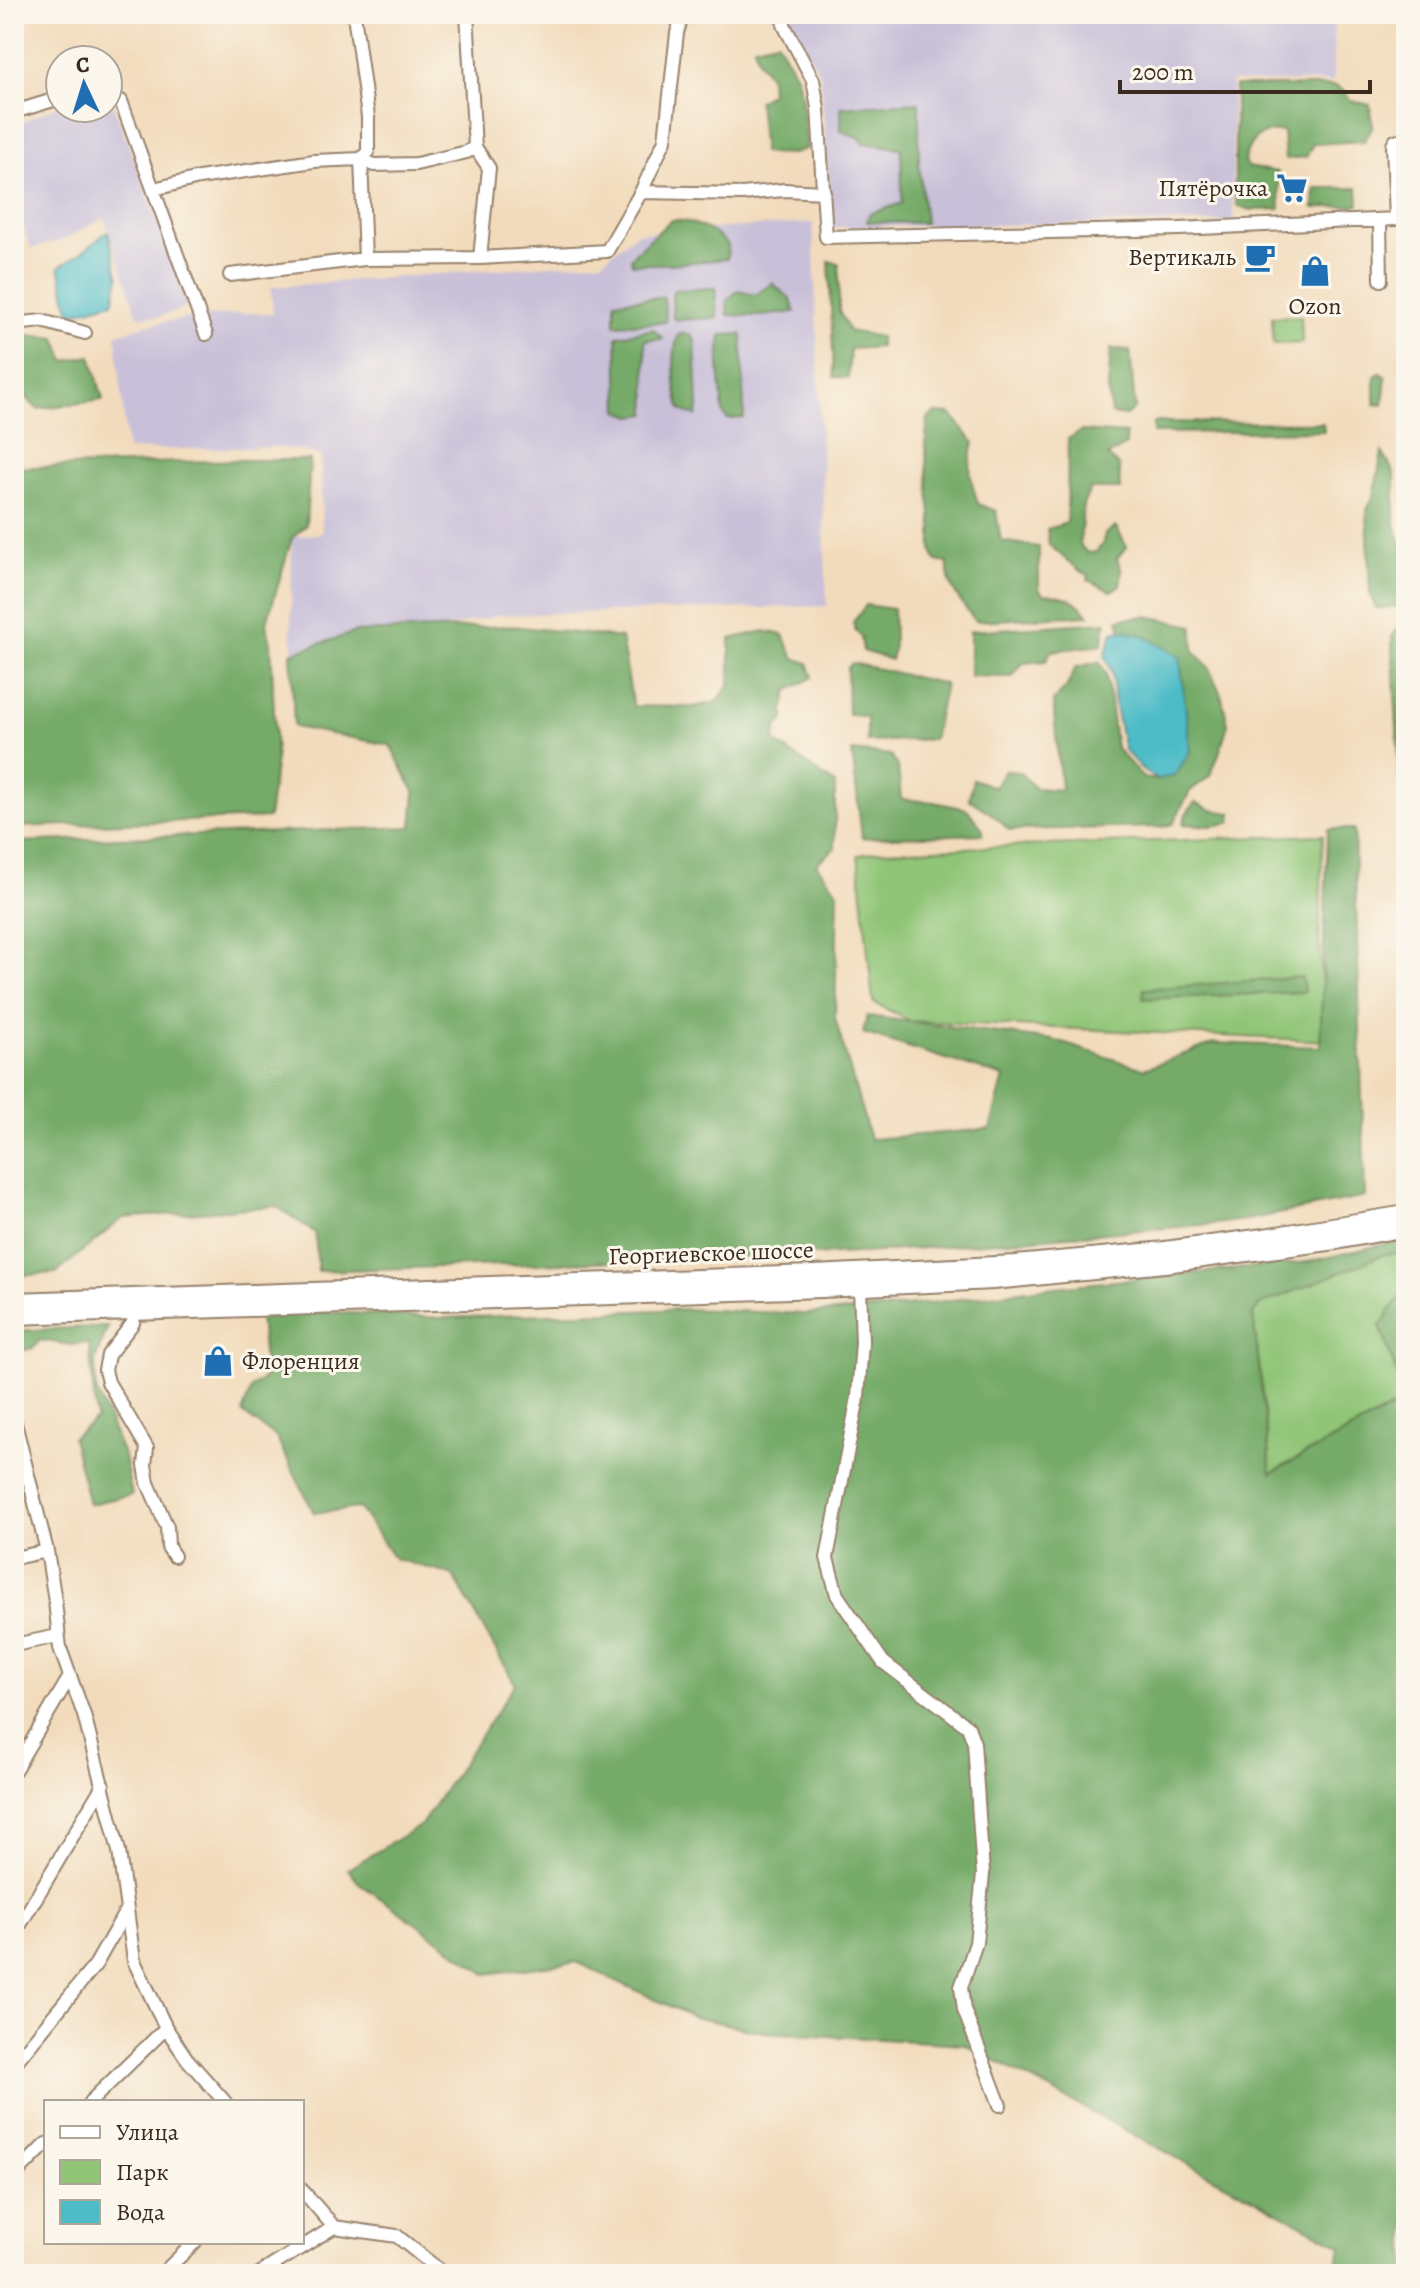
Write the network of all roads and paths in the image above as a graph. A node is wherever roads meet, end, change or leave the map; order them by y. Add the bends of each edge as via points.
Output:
1 (354, 14) edge
2 (467, 14) edge
3 (683, 14) edge
4 (781, 14) edge
5 (44, 103) edge
6 (124, 109) edge
7 (14, 112) edge
8 (1406, 138) edge
9 (475, 147) junction
10 (361, 159) junction
11 (154, 189) junction
12 (641, 192) junction
13 (824, 192) junction
14 (1380, 221) junction
15 (480, 258) junction
16 (365, 259) junction
17 (230, 275) dead end
18 (1381, 280) dead end
19 (14, 324) edge
20 (85, 333) dead end
21 (206, 334) dead end
22 (1406, 1214) edge
23 (1406, 1228) edge
24 (882, 1271) junction
25 (860, 1287) junction
26 (14, 1301) edge
27 (135, 1312) junction
28 (14, 1316) edge
29 (14, 1419) edge
30 (28, 1472) junction
31 (14, 1475) edge
32 (47, 1551) junction
33 (174, 1556) dead end
34 (14, 1558) edge
35 (58, 1636) junction
36 (14, 1645) edge
37 (69, 1678) junction
38 (14, 1771) edge
39 (103, 1785) junction
40 (127, 1909) junction
41 (14, 1935) edge
42 (166, 2028) junction
43 (14, 2064) edge
44 (218, 2099) edge
45 (92, 2100) edge
46 (1000, 2105) dead end
47 (44, 2146) edge
48 (15, 2175) edge
49 (304, 2192) edge
50 (334, 2227) junction
51 (193, 2244) edge
52 (14, 2265) edge
53 (442, 2273) edge
54 (17, 2274) edge
55 (162, 2274) edge
56 (259, 2274) edge

1 - 10 street via 368,117 368,152
2 - 9 street
3 - 12 street via 665,140
4 - 13 street via 813,80
5 - 7 street
6 - 11 street
8 - 14 street via 1393,145 1396,219
9 - 10 street via 416,164 374,165
9 - 15 street via 489,168
10 - 11 street via 301,162
10 - 16 street
11 - 21 street
12 - 13 street
12 - 15 street via 607,251
13 - 14 street via 826,237
14 - 18 street
15 - 16 street
16 - 17 street
19 - 20 street via 42,321
22 - 24 main road, Георгиевское шоссе via 1165,1250
23 - 25 main road, Георгиевское шоссе via 1151,1266
24 - 25 street
24 - 26 main road, Георгиевское шоссе
25 - 27 main road, Георгиевское шоссе
25 - 46 street via 858,1397 827,1558 837,1595 883,1662 968,1727 974,1743 983,1874 976,1943 961,1987 964,2010
27 - 28 main road, Георгиевское шоссе
27 - 33 street via 133,1323 108,1355 105,1370 147,1448 148,1483
29 - 30 street
30 - 31 street
30 - 32 street
32 - 34 street
32 - 35 street
35 - 36 street
35 - 37 street
37 - 38 street
37 - 39 street
39 - 40 street
39 - 41 street
40 - 42 street via 134,1961
40 - 43 street via 96,1964
42 - 44 street
42 - 45 street
47 - 48 street
49 - 50 street
50 - 53 street via 397,2236
50 - 56 street
51 - 55 street
52 - 54 street

